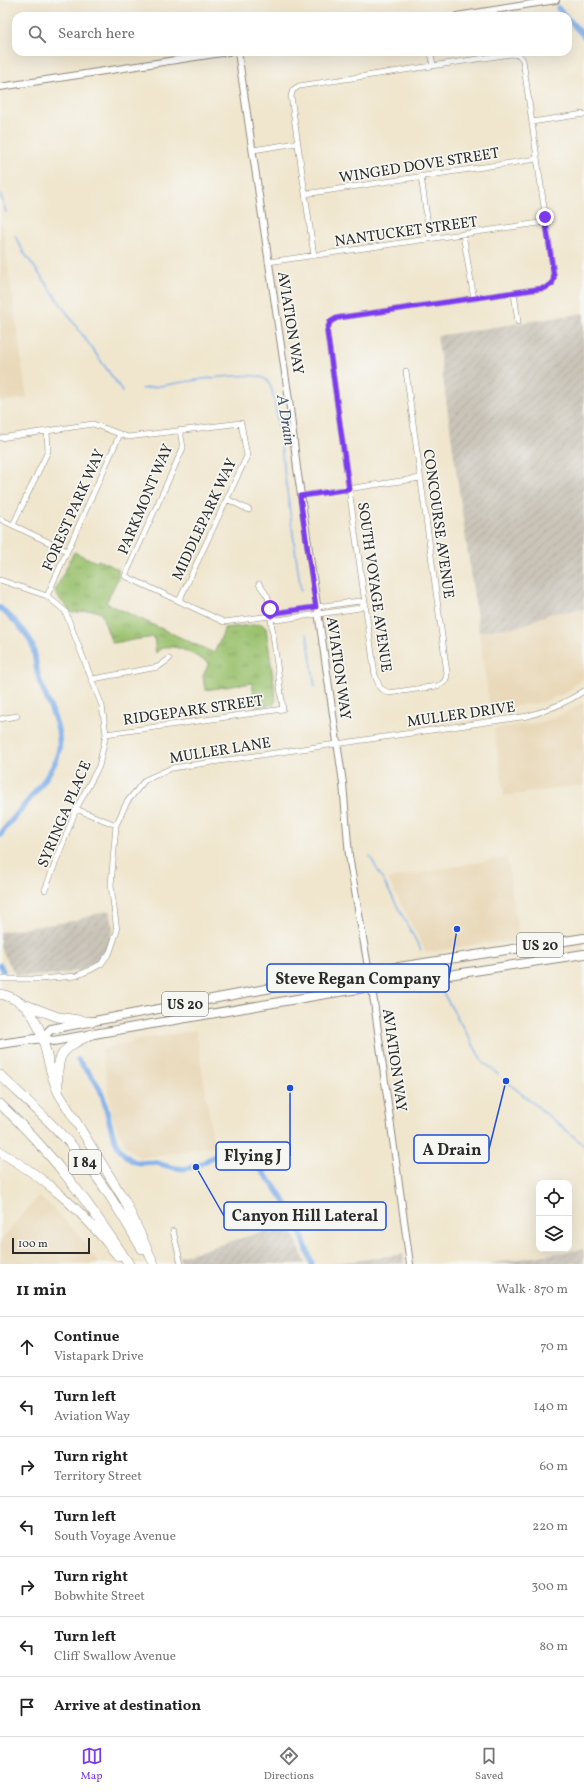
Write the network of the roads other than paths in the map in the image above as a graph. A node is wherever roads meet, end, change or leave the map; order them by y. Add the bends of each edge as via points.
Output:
1 (556, 0) edge
2 (547, 1) edge
3 (481, 12) edge
4 (202, 56) edge
5 (239, 56) edge
6 (432, 56) edge
7 (498, 56) edge
8 (520, 56) edge
9 (433, 66) junction
10 (0, 87) edge
11 (584, 114) edge
12 (532, 122) junction
13 (297, 143) junction
14 (253, 150) junction
15 (537, 159) junction
16 (421, 176) junction
17 (305, 194) junction
18 (546, 222) junction
19 (464, 234) junction
20 (430, 239) junction
21 (314, 256) junction
22 (268, 262) junction
23 (514, 293) junction
24 (474, 299) junction
25 (518, 322) dead end
26 (406, 371) dead end
27 (180, 430) junction
28 (47, 431) junction
29 (120, 434) junction
30 (0, 438) edge
31 (421, 478) junction
32 (349, 489) junction
33 (300, 496) junction
34 (227, 499) junction
35 (249, 510) dead end
36 (0, 519) edge
37 (13, 526) junction
38 (68, 551) junction
39 (0, 580) edge
40 (259, 584) dead end
41 (47, 596) junction
42 (179, 601) junction
43 (366, 604) junction
44 (316, 607) junction
45 (317, 614) junction
46 (271, 616) junction
47 (169, 659) dead end
48 (92, 678) junction
49 (380, 688) joint
50 (584, 691) edge
51 (17, 716) dead end
52 (0, 719) edge
53 (106, 734) junction
54 (337, 744) junction
55 (76, 809) junction
56 (116, 826) junction
57 (45, 890) dead end
58 (584, 938) edge
59 (584, 948) edge
60 (584, 954) edge
61 (534, 962) junction
62 (369, 972) junction
63 (0, 979) edge
64 (372, 987) junction
65 (263, 989) junction
66 (0, 994) edge
67 (24, 1004) junction
68 (190, 1017) junction
69 (92, 1022) junction
70 (92, 1034) junction
71 (42, 1038) junction
72 (0, 1044) edge
73 (0, 1075) edge
74 (59, 1094) junction
75 (0, 1104) edge
76 (0, 1152) edge
77 (173, 1231) dead end
78 (124, 1264) edge
79 (129, 1264) edge
80 (151, 1264) edge
81 (154, 1264) edge
82 (181, 1264) edge
83 (410, 1264) edge

1 - 2 street
2 - 3 street
4 - 10 street
5 - 14 street, AVIATION WAY
6 - 9 street
7 - 9 street
8 - 12 street via 523,60
9 - 13 street via 299,86 293,90 291,96
11 - 12 street
12 - 15 street
13 - 14 street
13 - 17 street
14 - 22 street, AVIATION WAY
15 - 16 street, WINGED DOVE STREET
15 - 18 street
16 - 17 street, WINGED DOVE STREET
16 - 20 street
17 - 21 street
18 - 19 street, NANTUCKET STREET
18 - 23 street via 554,277 552,284 545,288
19 - 20 street, NANTUCKET STREET
19 - 24 street
20 - 21 street, NANTUCKET STREET
21 - 22 street, NANTUCKET STREET
22 - 33 street, AVIATION WAY via 290,400
23 - 24 street
23 - 25 street
24 - 32 street, SOUTH VOYAGE AVENUE via 337,318 330,322 327,331
26 - 31 street, CONCOURSE AVENUE
27 - 29 street via 128,437
27 - 34 street, MIDDLEPARK WAY via 241,423 247,456
27 - 42 street, PARKMONT WAY via 183,448 125,576
28 - 29 street via 93,424
28 - 30 street
28 - 37 street via 48,451
29 - 38 street, FOREST PARK WAY
31 - 32 street
31 - 49 street, CONCOURSE AVENUE via 447,679 437,686 389,693
32 - 33 street
32 - 43 street, SOUTH VOYAGE AVENUE
33 - 44 street, AVIATION WAY
34 - 35 street
34 - 42 street, MIDDLEPARK WAY
36 - 37 street
37 - 38 street
38 - 41 street, FOREST PARK WAY
39 - 41 street, SYRINGA PLACE
40 - 46 street via 268,597
41 - 48 street, SYRINGA PLACE via 65,611
42 - 46 street via 224,622
43 - 44 street via 359,600
43 - 45 street via 360,608
43 - 49 street, SOUTH VOYAGE AVENUE via 375,675
44 - 45 street, AVIATION WAY
44 - 46 street via 275,613
45 - 46 street via 277,620
45 - 54 street, AVIATION WAY
46 - 53 street, RIDGEPARK STREET via 283,709
47 - 48 street via 158,668
48 - 53 street, SYRINGA PLACE via 102,706
50 - 54 street, MULLER DRIVE via 548,710 528,716
51 - 52 street
53 - 55 street, SYRINGA PLACE via 100,766
54 - 56 street, MULLER LANE via 172,768 145,780 128,802
54 - 62 street, AVIATION WAY via 349,856
55 - 56 street
55 - 57 street, SYRINGA PLACE
56 - 63 street, MULLER LANE via 111,885 117,932 110,952 95,967 76,976
58 - 62 main road, US 20
59 - 61 main road
60 - 61 main road, US 20
61 - 64 main road, US 20
62 - 64 street, AVIATION WAY
62 - 65 main road, US 20
64 - 68 main road, US 20
64 - 83 street, AVIATION WAY
65 - 68 main road via 242,998 192,1008
65 - 69 main road, US 20
66 - 67 highway, US 20
67 - 69 highway, US 20 via 58,1017
67 - 71 highway via 40,1028
68 - 70 main road, US 20
69 - 71 main road, US 20 via 52,1029
70 - 71 main road, US 20 via 53,1041
70 - 74 highway via 67,1047 61,1056 58,1068
71 - 72 main road, US 20
71 - 74 highway via 52,1080
73 - 80 highway, I 84 via 54,1126 81,1156 115,1204
74 - 81 highway via 125,1201
75 - 79 highway, I 84 via 66,1174 96,1213
76 - 78 highway via 26,1166 56,1189 86,1218
77 - 82 street

